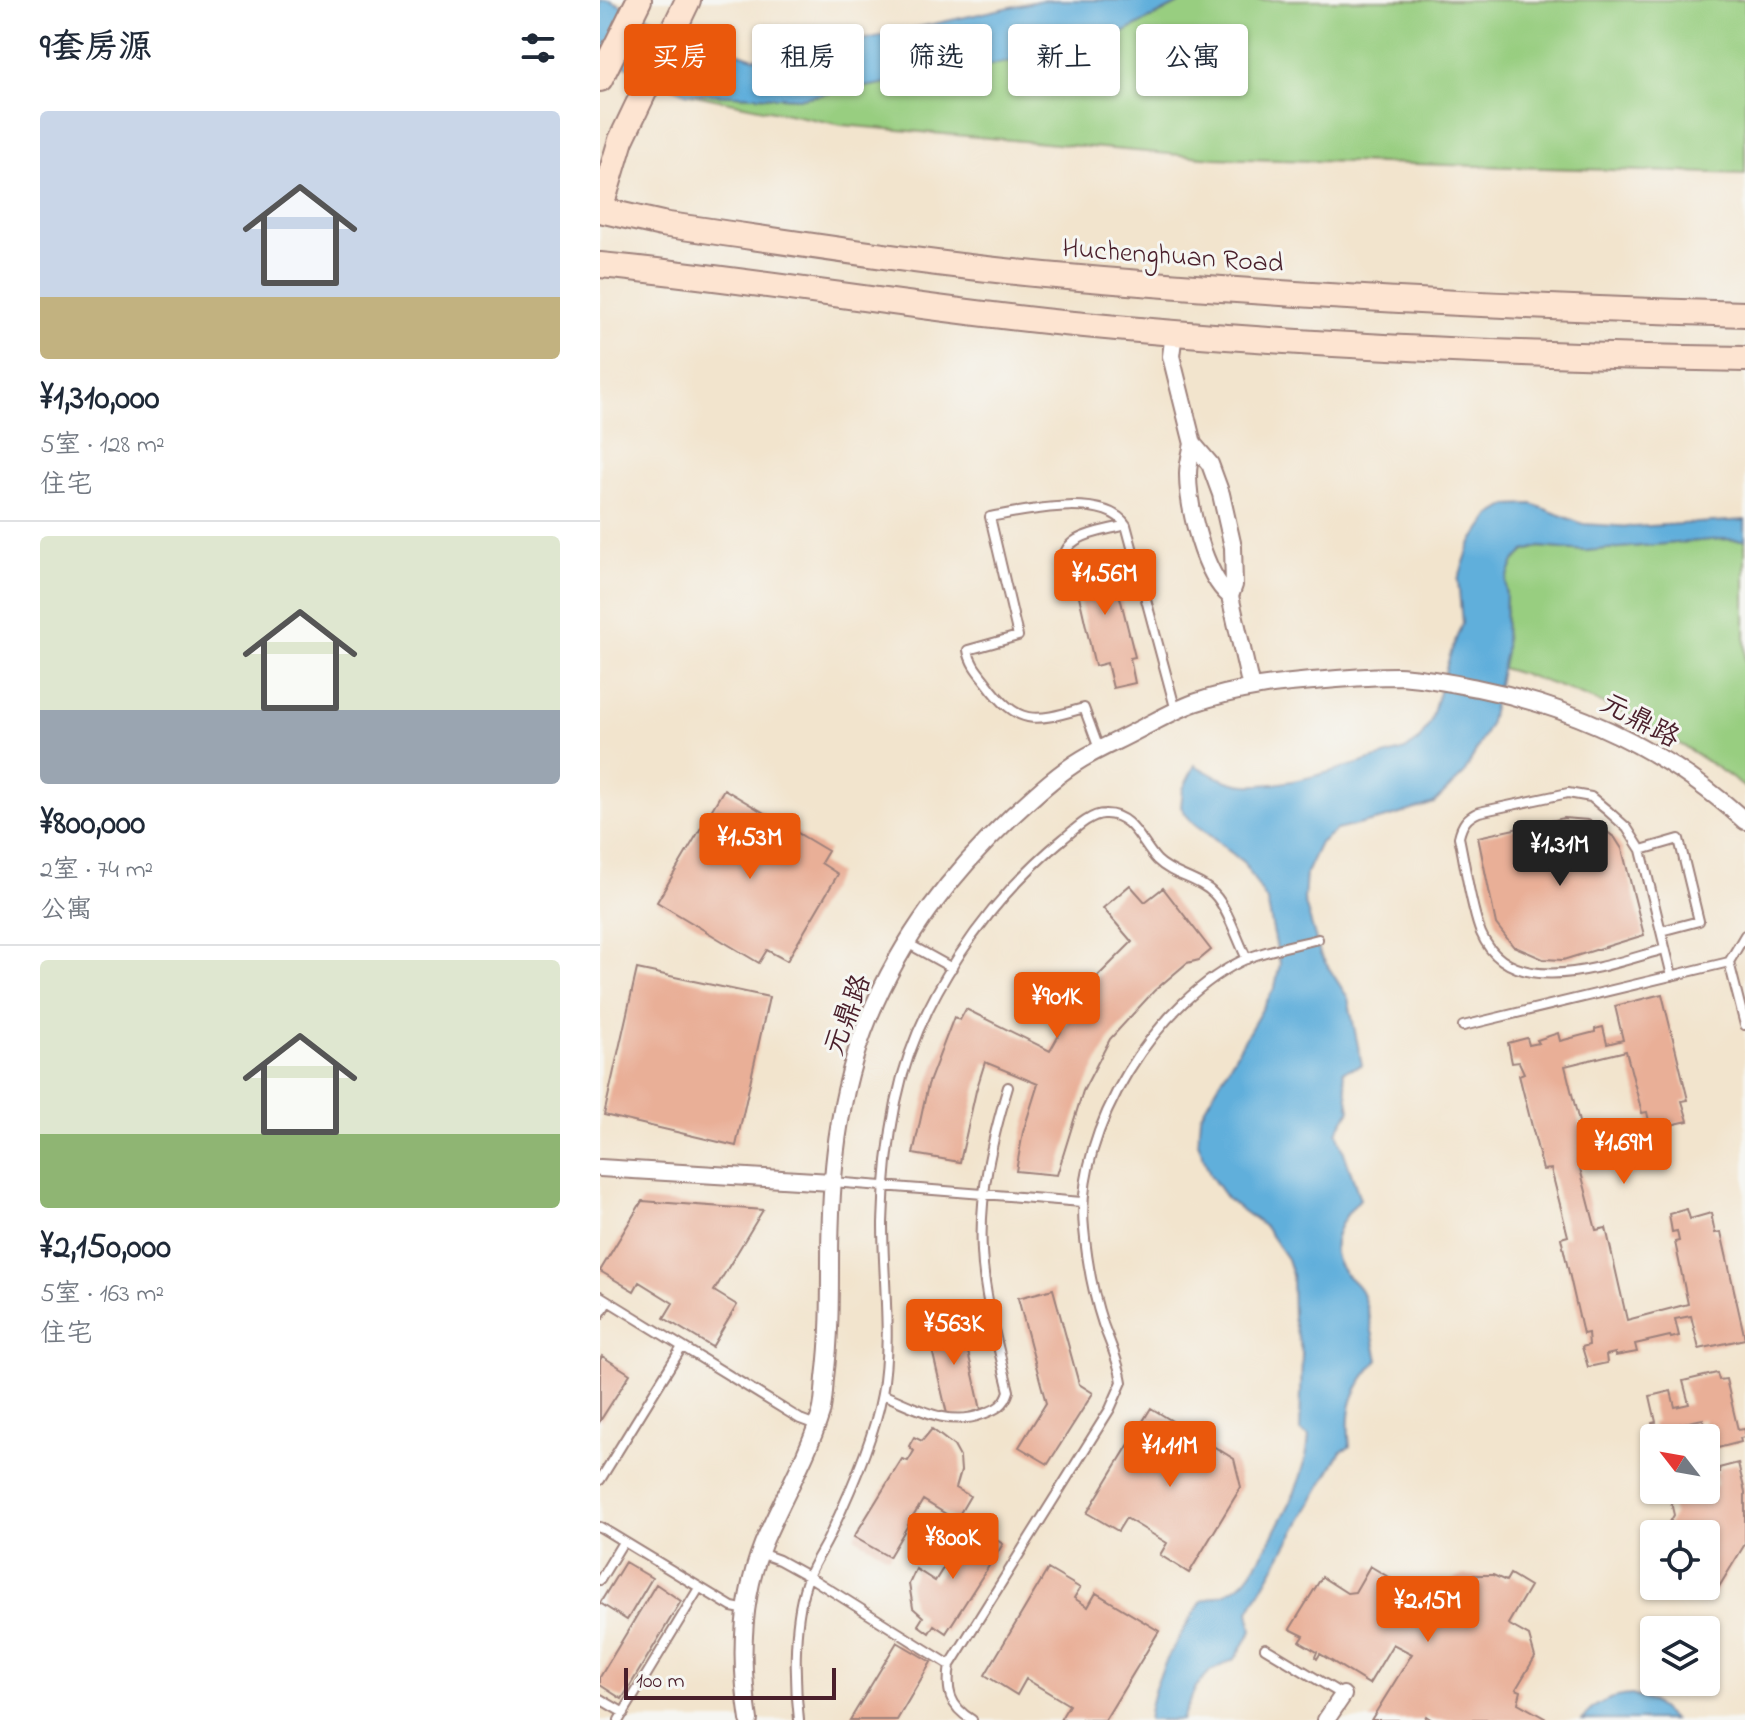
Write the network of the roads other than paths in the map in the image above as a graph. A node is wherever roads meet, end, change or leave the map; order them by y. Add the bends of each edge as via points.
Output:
1 (688, 0) edge
2 (637, 3) edge
3 (604, 71) edge
4 (600, 210) edge
5 (600, 265) edge
6 (1745, 314) edge
7 (1174, 333) junction
8 (1745, 359) edge
9 (1193, 444) junction
10 (1126, 525) junction
11 (1065, 567) dead end
12 (1230, 596) junction
13 (1251, 688) junction
14 (1177, 712) junction
15 (1099, 750) junction
16 (1745, 821) edge
17 (1641, 850) junction
18 (1661, 931) junction
19 (1745, 935) edge
20 (1318, 939) dead end
21 (906, 943) junction
22 (1665, 949) junction
23 (1247, 959) junction
24 (1729, 962) junction
25 (952, 968) junction
26 (1672, 976) junction
27 (1745, 1025) edge
28 (1463, 1026) dead end
29 (1008, 1087) dead end
30 (600, 1168) edge
31 (831, 1182) junction
32 (885, 1186) junction
33 (983, 1194) junction
34 (1082, 1202) junction
35 (604, 1299) edge
36 (600, 1314) edge
37 (682, 1347) junction
38 (882, 1394) junction
39 (816, 1425) junction
40 (600, 1480) edge
41 (600, 1527) edge
42 (623, 1542) junction
43 (760, 1553) junction
44 (808, 1576) junction
45 (600, 1580) edge
46 (699, 1588) junction
47 (747, 1610) junction
48 (1265, 1648) dead end
49 (950, 1665) junction
50 (1343, 1695) joint
51 (600, 1699) edge
52 (622, 1717) edge
53 (749, 1720) edge
54 (799, 1720) edge
55 (972, 1720) edge
56 (1326, 1720) edge

1 - 4 main road via 621,140
2 - 3 main road
4 - 6 main road, Huchenghuan Road via 662,224 1043,274 1456,303
5 - 7 main road
7 - 8 main road via 1611,357
7 - 9 street via 1171,356
9 - 12 street via 1210,464 1221,494 1233,547
9 - 12 street via 1188,472 1191,502 1219,587
10 - 11 lane via 1074,540 1062,556
10 - 14 lane
10 - 15 lane via 1113,512 1083,507 990,517 1018,636 968,650 1002,704 1016,713 1051,718 1084,708
12 - 13 street
13 - 14 street, 元鼎路
13 - 16 street, 元鼎路 via 1385,677 1440,681 1539,702 1584,718 1676,766
14 - 15 street, 元鼎路
15 - 21 street, 元鼎路 via 1039,791 970,856
17 - 18 lane
17 - 18 lane via 1679,839 1699,921
17 - 22 lane via 1627,828 1591,797 1568,793 1479,812 1461,826 1459,837 1481,934 1513,967 1562,975
18 - 22 lane
19 - 24 lane
20 - 23 lane
21 - 25 lane
21 - 31 street, 元鼎路 via 852,1068
22 - 26 lane
23 - 25 lane via 1214,892 1167,868 1130,824 1105,814 1076,829 1013,885
23 - 34 lane via 1192,996 1142,1048 1102,1121
24 - 26 lane
24 - 27 lane
25 - 32 lane via 909,1058 897,1098
26 - 28 lane
29 - 33 lane
30 - 31 street
31 - 32 lane
31 - 39 street, 元鼎路 via 831,1328
32 - 33 lane
32 - 38 lane
33 - 34 lane
33 - 38 lane via 982,1251 1009,1391 1006,1401 972,1419 953,1420
34 - 49 lane via 1093,1285 1122,1382
35 - 36 lane
35 - 37 lane
37 - 39 lane
37 - 40 lane
38 - 44 lane via 851,1486
39 - 43 street, 元鼎路
41 - 42 lane
42 - 45 lane
42 - 46 lane
43 - 44 lane
43 - 47 street, 元鼎路
44 - 49 lane
44 - 54 lane via 796,1658
46 - 47 lane
46 - 52 lane
47 - 53 street, 元鼎路
48 - 50 lane
49 - 55 lane via 949,1694 954,1706
50 - 56 street
51 - 52 lane

